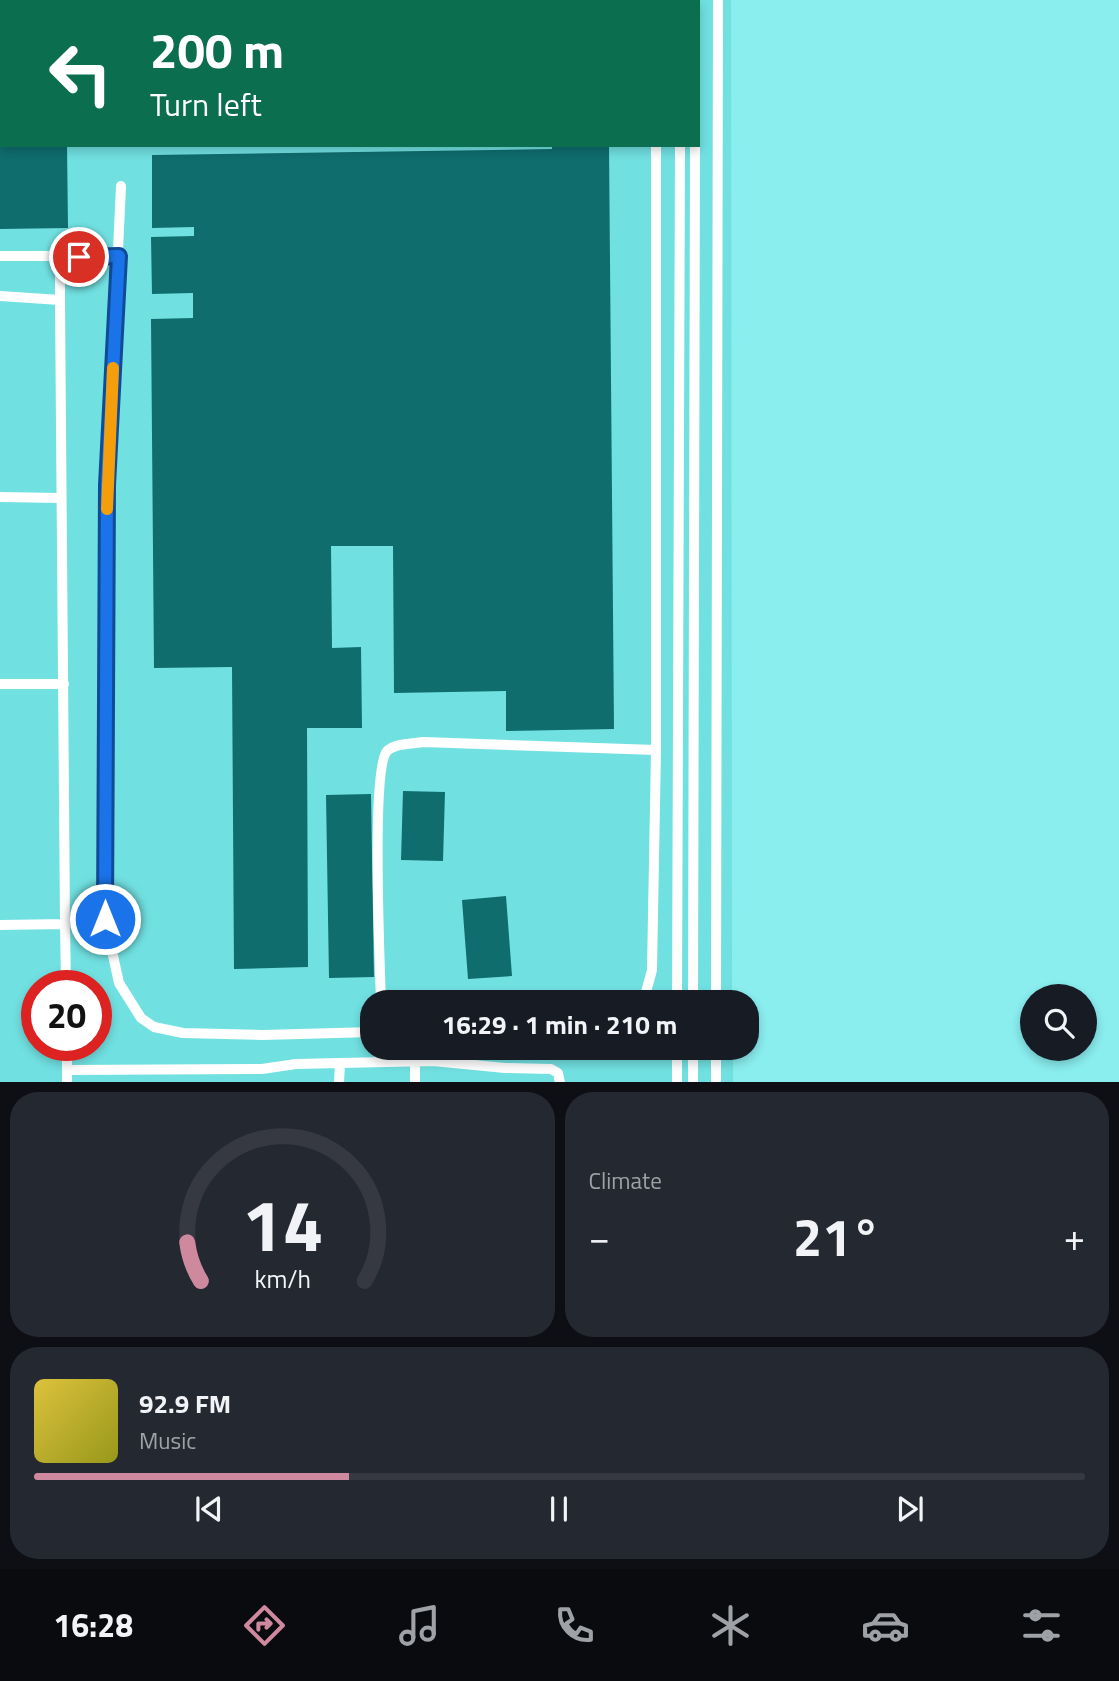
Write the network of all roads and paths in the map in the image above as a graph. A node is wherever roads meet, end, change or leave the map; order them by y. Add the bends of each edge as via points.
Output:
1 (718, 0) edge
2 (656, 147) edge
3 (680, 147) edge
4 (695, 147) edge
5 (121, 186) dead end
6 (0, 256) edge
7 (119, 256) junction
8 (60, 258) junction
9 (0, 296) edge
10 (60, 300) junction
11 (0, 498) edge
12 (60, 498) junction
13 (0, 684) edge
14 (64, 684) junction
15 (656, 750) junction
16 (65, 924) junction
17 (0, 925) edge
18 (66, 970) edge
19 (381, 990) edge
20 (647, 990) edge
21 (677, 990) edge
22 (693, 990) edge
23 (716, 990) edge
24 (360, 1032) edge
25 (677, 1060) edge
26 (693, 1060) edge
27 (716, 1060) edge
28 (68, 1061) edge
29 (415, 1062) junction
30 (340, 1063) junction
31 (505, 1068) junction
32 (236, 1069) junction
33 (68, 1070) junction
34 (164, 1070) junction
35 (67, 1082) edge
36 (164, 1082) edge
37 (236, 1082) edge
38 (340, 1082) edge
39 (415, 1082) edge
40 (505, 1082) edge
41 (560, 1082) edge
42 (677, 1082) edge
43 (693, 1082) edge
44 (716, 1082) edge

1 - 23 lane
2 - 15 lane
3 - 21 lane
4 - 22 lane
5 - 7 lane
6 - 8 lane
7 - 8 lane
7 - 24 lane via 107,485 105,906 118,983 141,1018 154,1027 183,1033
8 - 10 lane
9 - 10 lane
10 - 12 lane
11 - 12 lane
12 - 14 lane
13 - 14 lane
14 - 16 lane
15 - 19 lane via 423,742 386,752 377,835
15 - 20 lane via 652,970
16 - 17 lane
16 - 18 lane
25 - 42 lane
26 - 43 lane
27 - 44 lane
28 - 33 lane
29 - 30 lane
29 - 31 lane
29 - 39 lane
30 - 32 lane
30 - 38 lane
31 - 40 lane
31 - 41 lane via 551,1069 558,1073
32 - 34 lane
32 - 37 lane
33 - 34 lane
33 - 35 lane
34 - 36 lane

